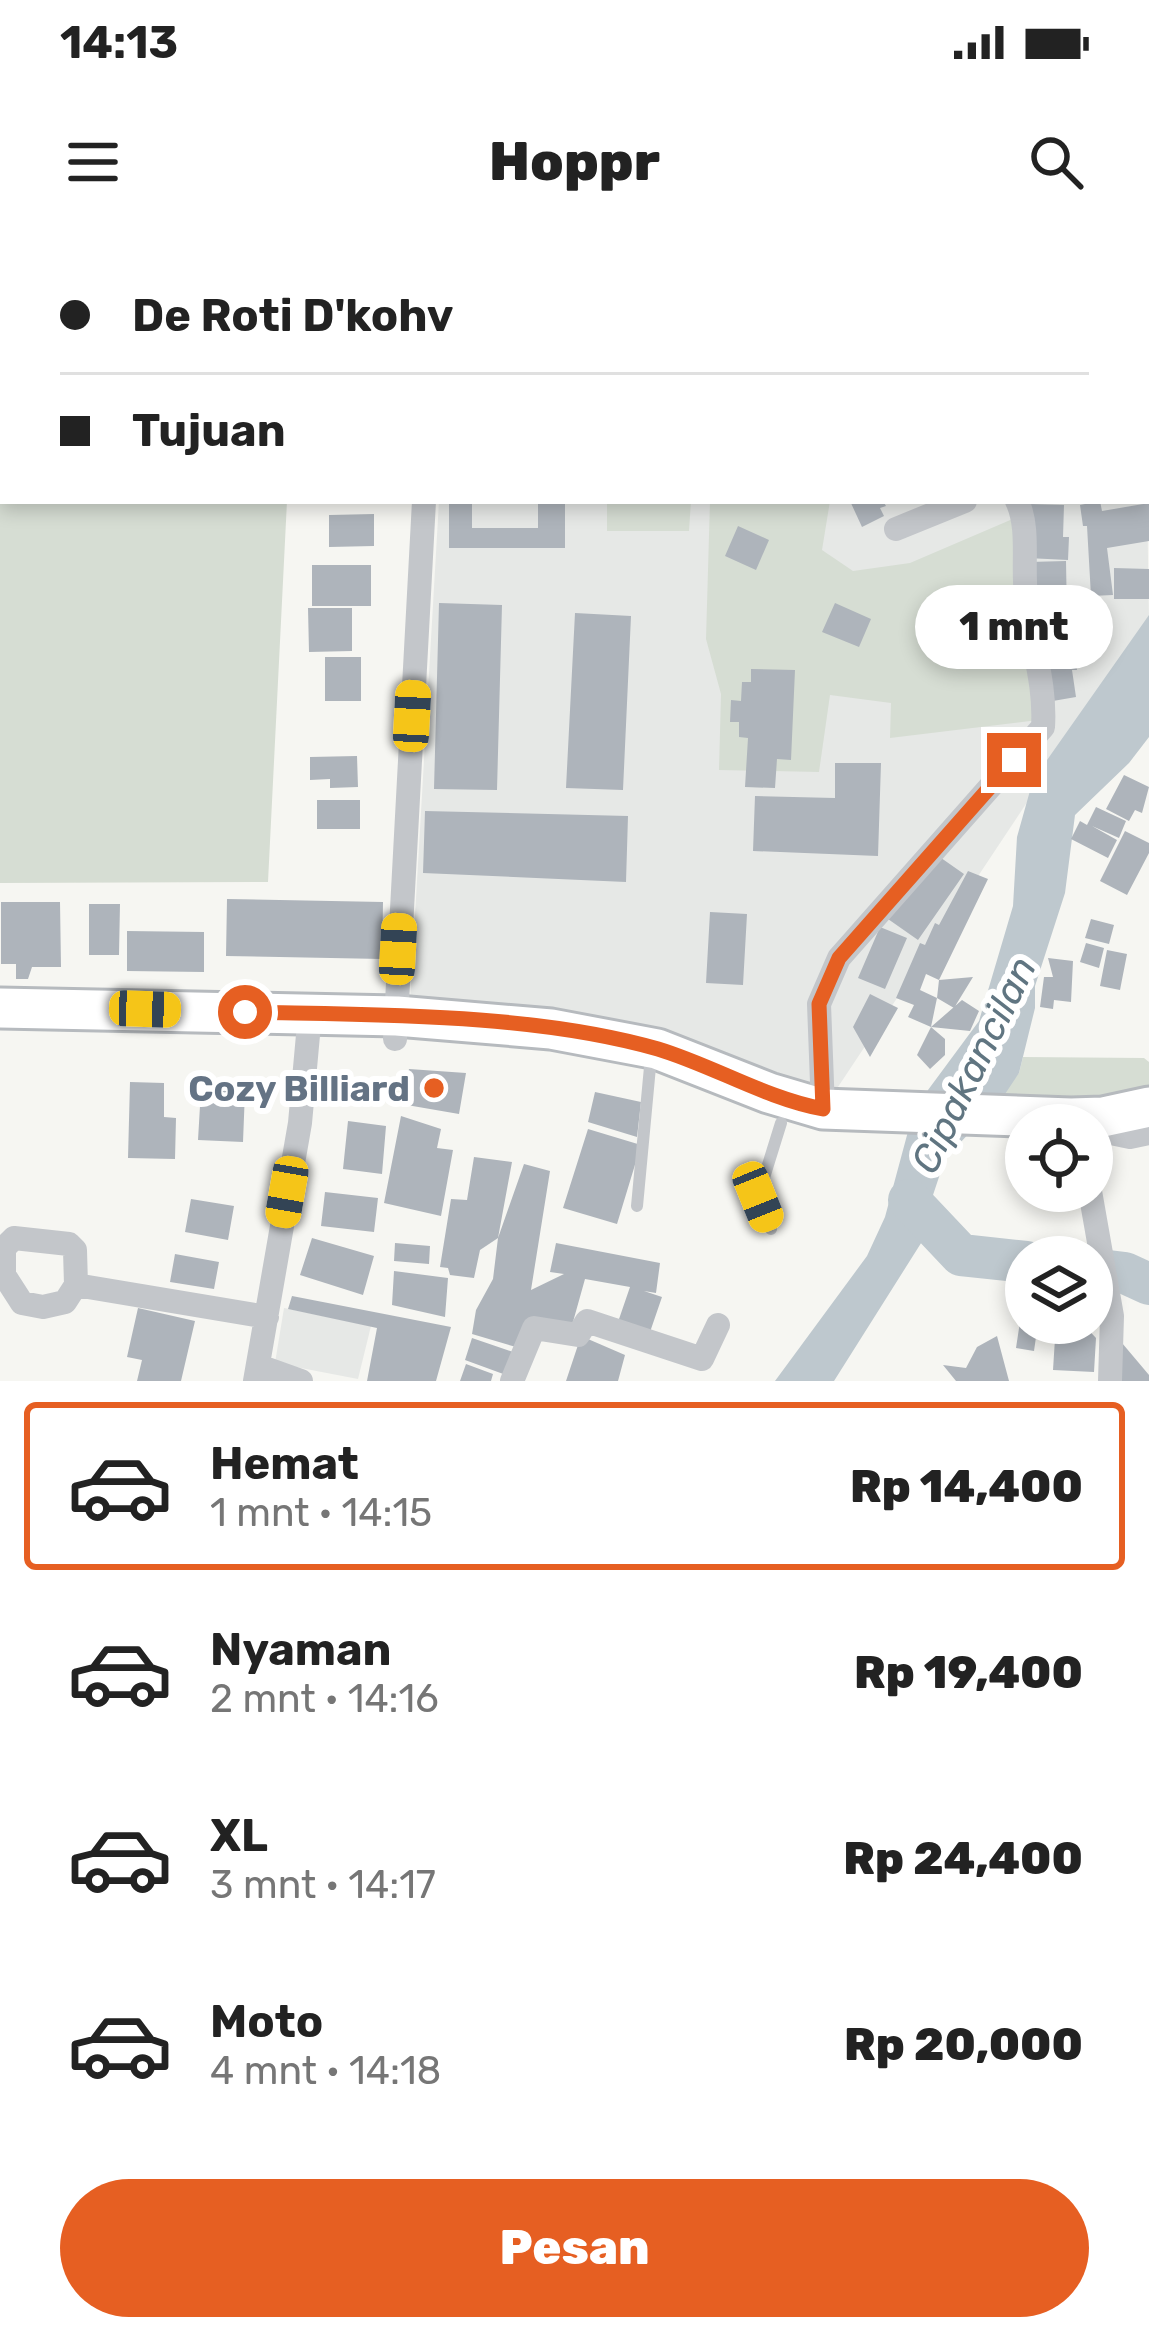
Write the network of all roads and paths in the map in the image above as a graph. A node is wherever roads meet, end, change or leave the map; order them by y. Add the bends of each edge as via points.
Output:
1 (424, 504) edge
2 (958, 504) edge
3 (1017, 504) edge
4 (896, 530) dead end
5 (0, 1008) edge
6 (310, 1026) junction
7 (396, 1028) junction
8 (0, 1030) edge
9 (654, 1058) junction
10 (1149, 1095) edge
11 (1113, 1108) edge
12 (1149, 1108) edge
13 (823, 1109) junction
14 (1113, 1120) edge
15 (1149, 1122) edge
16 (781, 1123) junction
17 (874, 1123) junction
18 (1113, 1125) edge
19 (1005, 1126) edge
20 (1113, 1132) edge
21 (1149, 1133) edge
22 (638, 1206) dead end
23 (1094, 1212) edge
24 (771, 1228) dead end
25 (76, 1286) dead end
26 (267, 1317) junction
27 (718, 1325) dead end
28 (257, 1374) edge
29 (302, 1381) edge
30 (512, 1381) edge
31 (1110, 1381) edge

1 - 7 street
2 - 4 street
3 - 13 street via 1043,727 839,958 819,1004
5 - 6 main road
6 - 7 main road
6 - 8 main road
6 - 26 street
7 - 9 main road
9 - 13 main road
9 - 16 main road
9 - 22 lane
10 - 11 street
12 - 14 main road
13 - 17 main road
15 - 18 main road
16 - 17 main road
16 - 24 lane via 758,1197
17 - 19 main road
20 - 21 street
23 - 31 street via 1112,1316
25 - 26 street
26 - 28 street
27 - 30 street via 702,1359 587,1321 578,1335 534,1328
28 - 29 street

